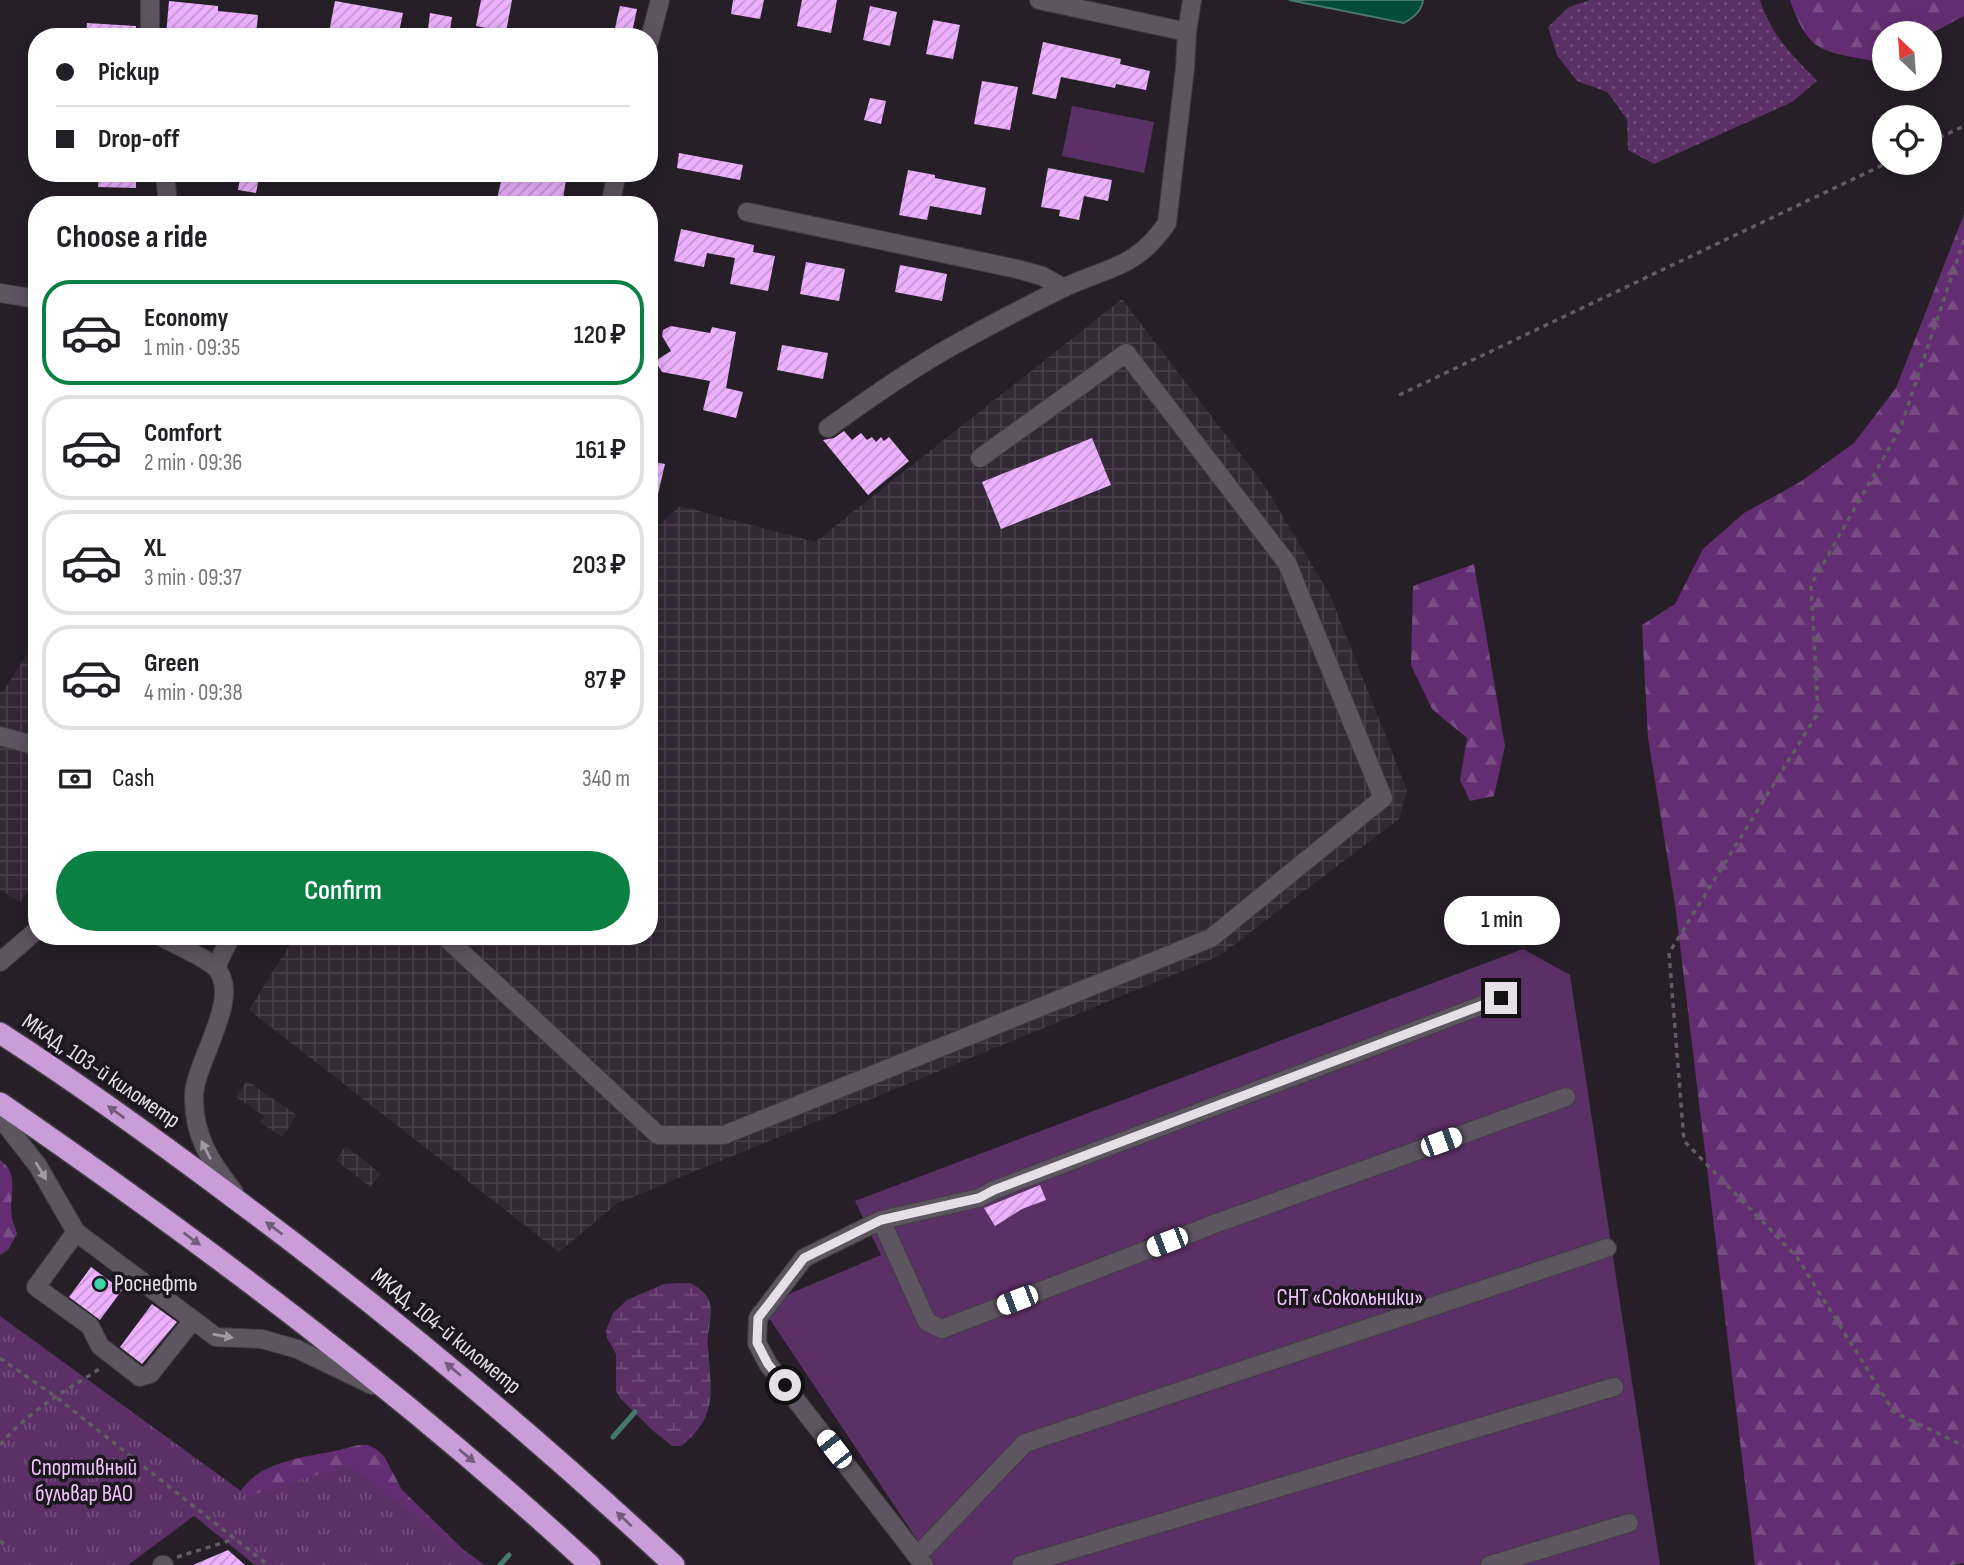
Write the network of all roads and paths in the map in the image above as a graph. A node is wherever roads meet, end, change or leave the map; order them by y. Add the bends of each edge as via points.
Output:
1 (150, 0) edge
2 (660, 0) edge
3 (1039, 0) edge
4 (1192, 0) edge
5 (150, 28) edge
6 (653, 28) edge
7 (1187, 32) junction
8 (1964, 126) edge
9 (1942, 136) edge
10 (1872, 170) edge
11 (747, 212) dead end
12 (1964, 240) edge
13 (1064, 288) junction
14 (0, 293) edge
15 (28, 298) edge
16 (1399, 395) dead end
17 (828, 428) dead end
18 (980, 458) dead end
19 (0, 736) edge
20 (28, 744) edge
21 (28, 938) edge
22 (179, 945) edge
23 (227, 945) edge
24 (453, 945) edge
25 (0, 962) edge
26 (216, 967) junction
27 (1501, 998) dead end
28 (0, 1033) edge
29 (1566, 1097) dead end
30 (0, 1103) edge
31 (0, 1116) edge
32 (172, 1151) joint
33 (245, 1206) junction
34 (881, 1220) junction
35 (76, 1232) junction
36 (1607, 1248) dead end
37 (193, 1320) junction
38 (0, 1358) edge
39 (110, 1361) dead end
40 (1614, 1387) dead end
41 (397, 1396) junction
42 (56, 1397) junction
43 (0, 1445) edge
44 (1964, 1446) edge
45 (1629, 1523) dead end
46 (235, 1539) junction
47 (921, 1560) edge
48 (163, 1565) edge
49 (268, 1565) edge
50 (590, 1565) edge
51 (674, 1565) edge
52 (1021, 1565) edge
53 (1490, 1565) edge

1 - 5 street
2 - 6 street
3 - 7 street
4 - 7 street
7 - 13 street via 1167,223 1140,255
8 - 9 path
10 - 16 path
11 - 13 street via 1017,269
12 - 44 path via 1900,429 1811,585 1818,713 1669,953 1684,1141 1797,1258 1894,1412
13 - 17 street via 941,353
14 - 15 street
18 - 24 street via 1126,353 1287,563 1383,798 1211,938 724,1135 658,1135
19 - 20 street
21 - 25 street
22 - 26 street
23 - 26 street
33 -> 26 street via 217,1170 196,1127 193,1093 225,992
27 - 34 street via 979,1198
32 -> 28 highway, МКАД, 103-й километр
29 - 34 street via 1217,1223 942,1329 927,1322
30 -> 41 highway via 138,1198
31 -> 35 street via 38,1166
32 - 33 highway, МКАД, 104-й километр
51 -> 33 highway, МКАД, 104-й километр via 571,1469 433,1352
34 - 47 street via 804,1258 758,1318 757,1343 768,1364
35 - 37 street
35 - 37 street via 36,1287 90,1326 100,1346 140,1377 150,1374
36 - 47 street via 1025,1443
37 -> 41 street via 216,1337 262,1339 297,1349
38 - 42 path
39 - 42 path
40 - 52 street
41 -> 50 highway
42 - 43 path via 14,1428
42 - 46 path
45 - 53 street
46 - 48 path
46 - 49 path

